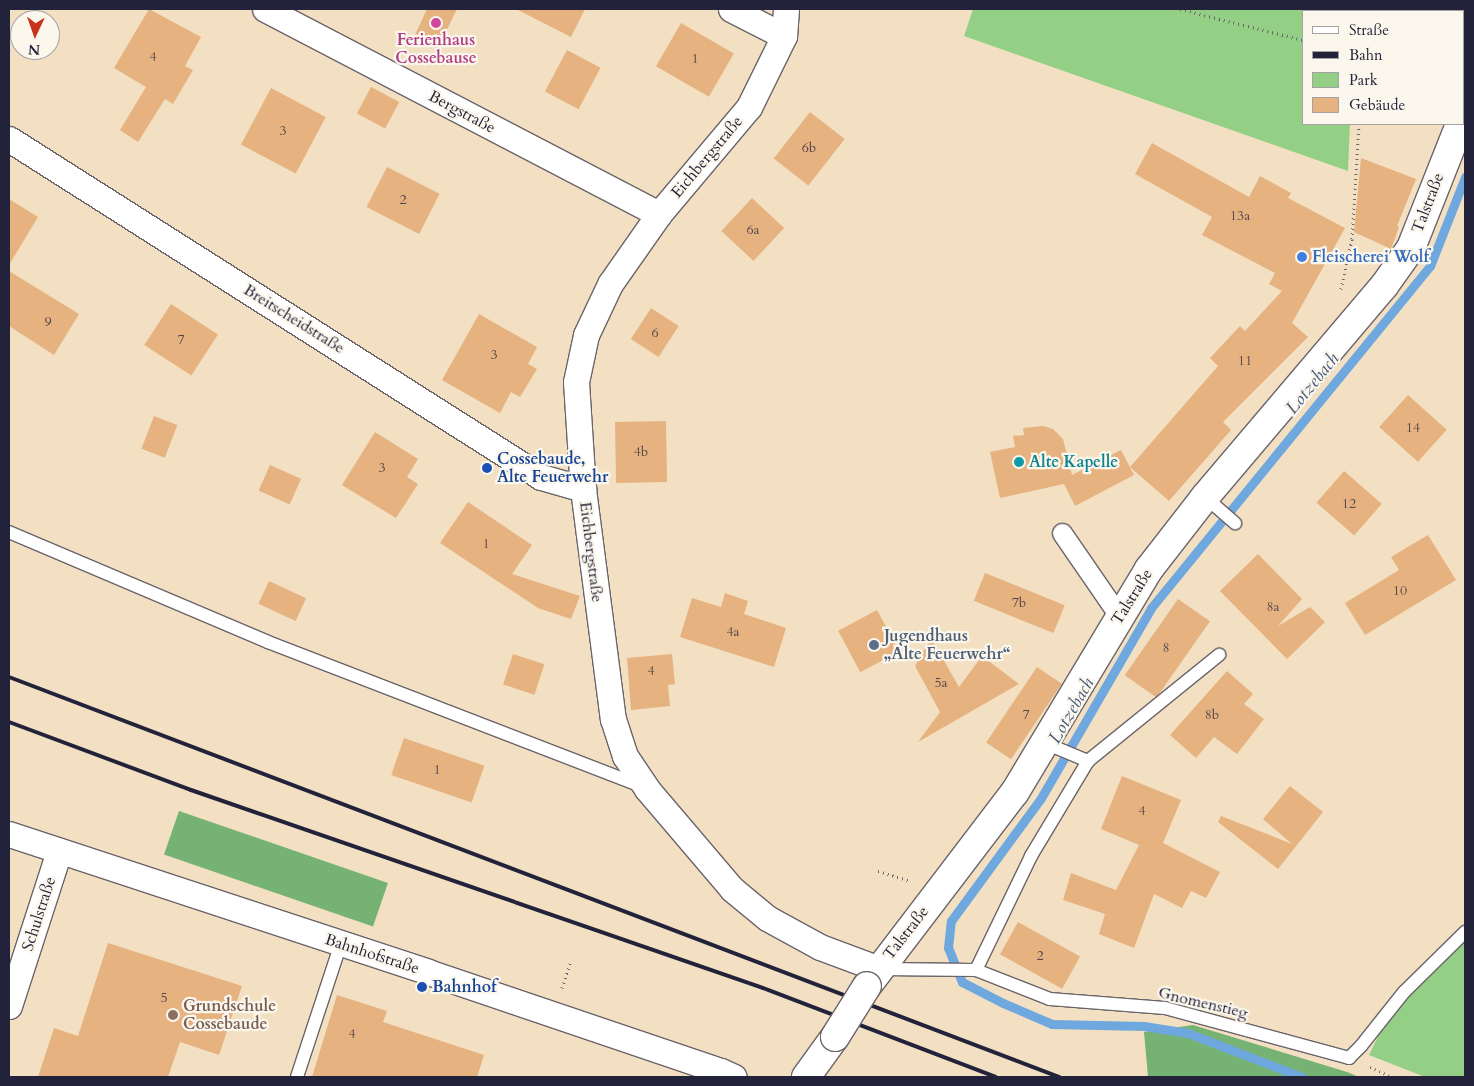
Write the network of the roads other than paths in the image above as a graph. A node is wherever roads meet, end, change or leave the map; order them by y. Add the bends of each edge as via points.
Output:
1 (265, 9) edge
2 (731, 9) edge
3 (786, 9) edge
4 (784, 36) junction
5 (1460, 125) edge
6 (9, 139) edge
7 (659, 214) junction
8 (583, 489) junction
9 (1212, 504) junction
10 (1235, 523) dead end
11 (9, 532) edge
12 (1062, 533) dead end
13 (1120, 617) junction
14 (1219, 655) dead end
15 (1053, 746) junction
16 (1083, 758) junction
17 (647, 789) junction
18 (9, 834) edge
19 (59, 851) junction
20 (1465, 932) edge
21 (341, 944) junction
22 (976, 970) junction
23 (873, 977) junction
24 (9, 1006) edge
25 (297, 1077) edge
26 (734, 1077) edge
27 (806, 1077) edge

1 - 7 street, Bergstraße
2 - 4 street
3 - 4 street, Eichbergstraße
4 - 7 street, Eichbergstraße via 749,108
5 - 9 street, Talstraße via 1411,248
6 - 8 street, Breitscheidstraße via 541,476
7 - 8 street, Eichbergstraße via 610,284 586,335 576,382
8 - 17 street, Eichbergstraße via 613,719 625,756
9 - 10 lane
9 - 13 street, Talstraße via 1149,569
11 - 17 lane via 268,642
12 - 13 street
13 - 15 street, Talstraße
14 - 16 lane
15 - 16 lane
15 - 23 street, Talstraße
16 - 22 lane
17 - 23 street, Eichbergstraße via 732,890 767,918
18 - 19 street, Bahnhofstraße
19 - 21 street, Bahnhofstraße
19 - 24 street, Schulstraße
20 - 22 lane, Gnomenstieg via 1404,992 1348,1058 1165,1008 1050,999
21 - 25 lane
21 - 26 street, Bahnhofstraße
22 - 23 lane, Gnomenstieg via 931,969
23 - 27 street, Talstraße, bridge

